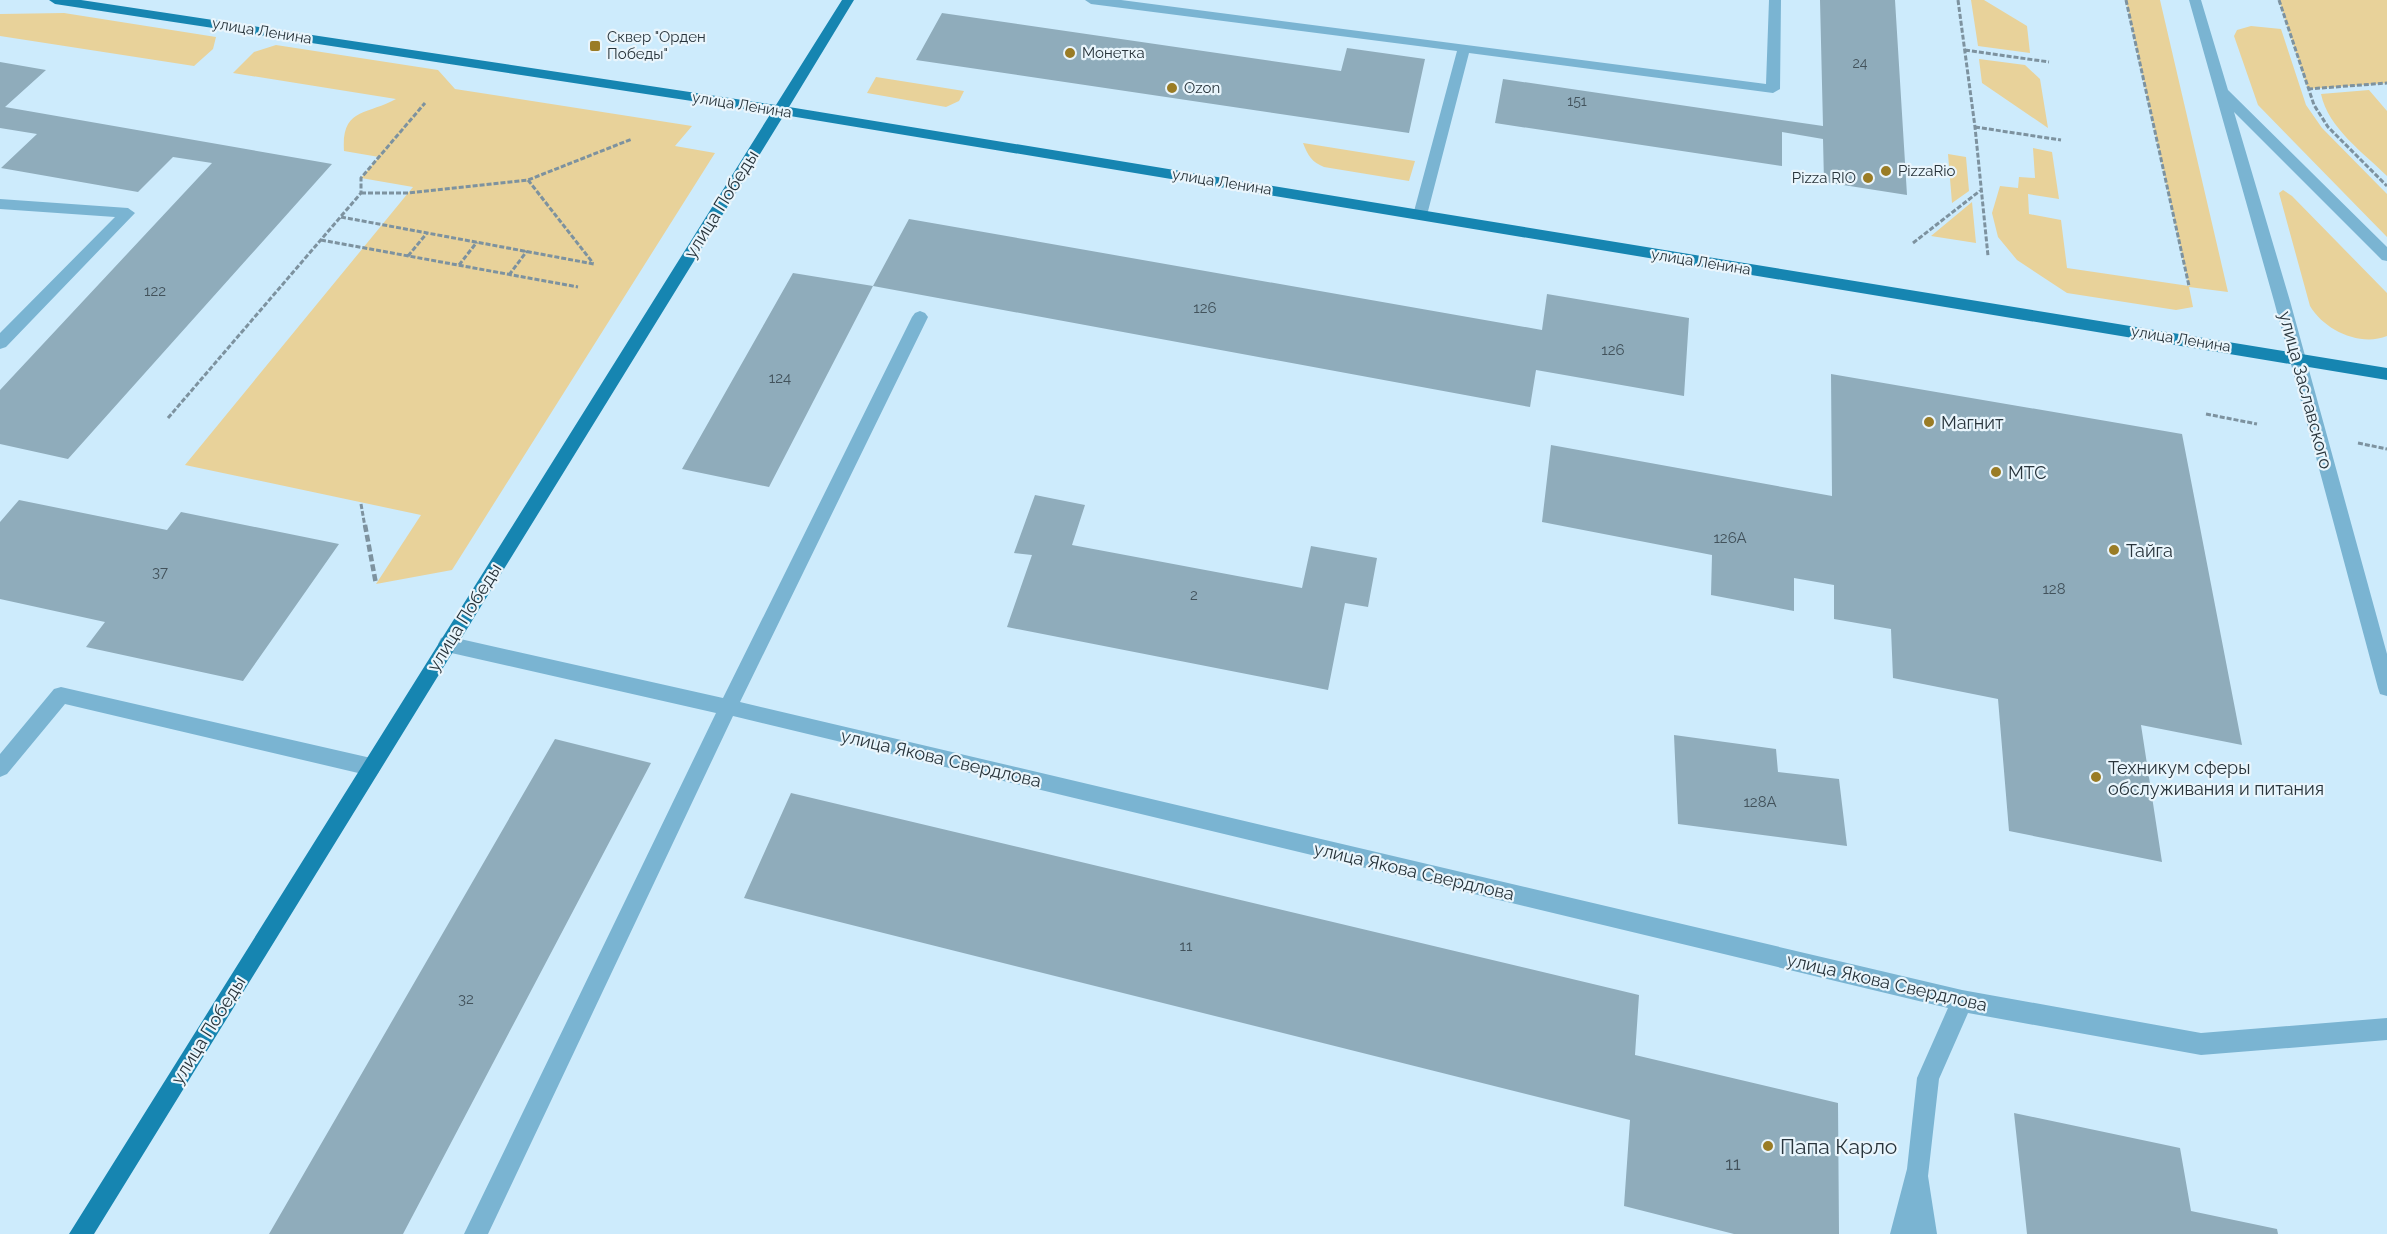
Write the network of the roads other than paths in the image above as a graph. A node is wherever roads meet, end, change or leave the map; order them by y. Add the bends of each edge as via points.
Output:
1 (55, 0) edge
2 (848, 0) edge
3 (1091, 0) edge
4 (1775, 0) edge
5 (2195, 0) edge
6 (1464, 48) junction
7 (2222, 92) junction
8 (780, 110) junction
9 (0, 204) edge
10 (1420, 215) junction
11 (2387, 256) edge
12 (921, 317) dead end
13 (0, 343) edge
14 (2298, 358) junction
15 (2387, 374) edge
16 (447, 644) junction
17 (2387, 688) edge
18 (728, 707) junction
19 (371, 767) junction
20 (0, 768) edge
21 (1962, 1001) junction
22 (2387, 1029) edge
23 (1918, 1169) junction
24 (81, 1234) edge
25 (476, 1234) edge
26 (1902, 1234) edge
27 (1925, 1234) edge

1 - 8 main road, улица Ленина
2 - 8 main road, улица Победы
3 - 6 street
4 - 6 street via 1773,89
5 - 7 street, улица Заславского
6 - 10 street
7 - 11 street, улица Заславского
7 - 14 street, улица Заславского
8 - 10 main road, улица Ленина
8 - 16 main road, улица Победы
9 - 13 street via 128,213
10 - 14 main road, улица Ленина
12 - 18 street
14 - 15 main road, улица Ленина
14 - 17 street, улица Заславского
16 - 18 street, улица Якова Свердлова
16 - 19 main road, улица Победы
18 - 21 street, улица Якова Свердлова
18 - 25 street
19 - 20 street via 61,695
19 - 24 main road, улица Победы
21 - 22 street, улица Якова Свердлова via 2201,1044
21 - 23 street via 1928,1078
23 - 26 street
23 - 27 street

